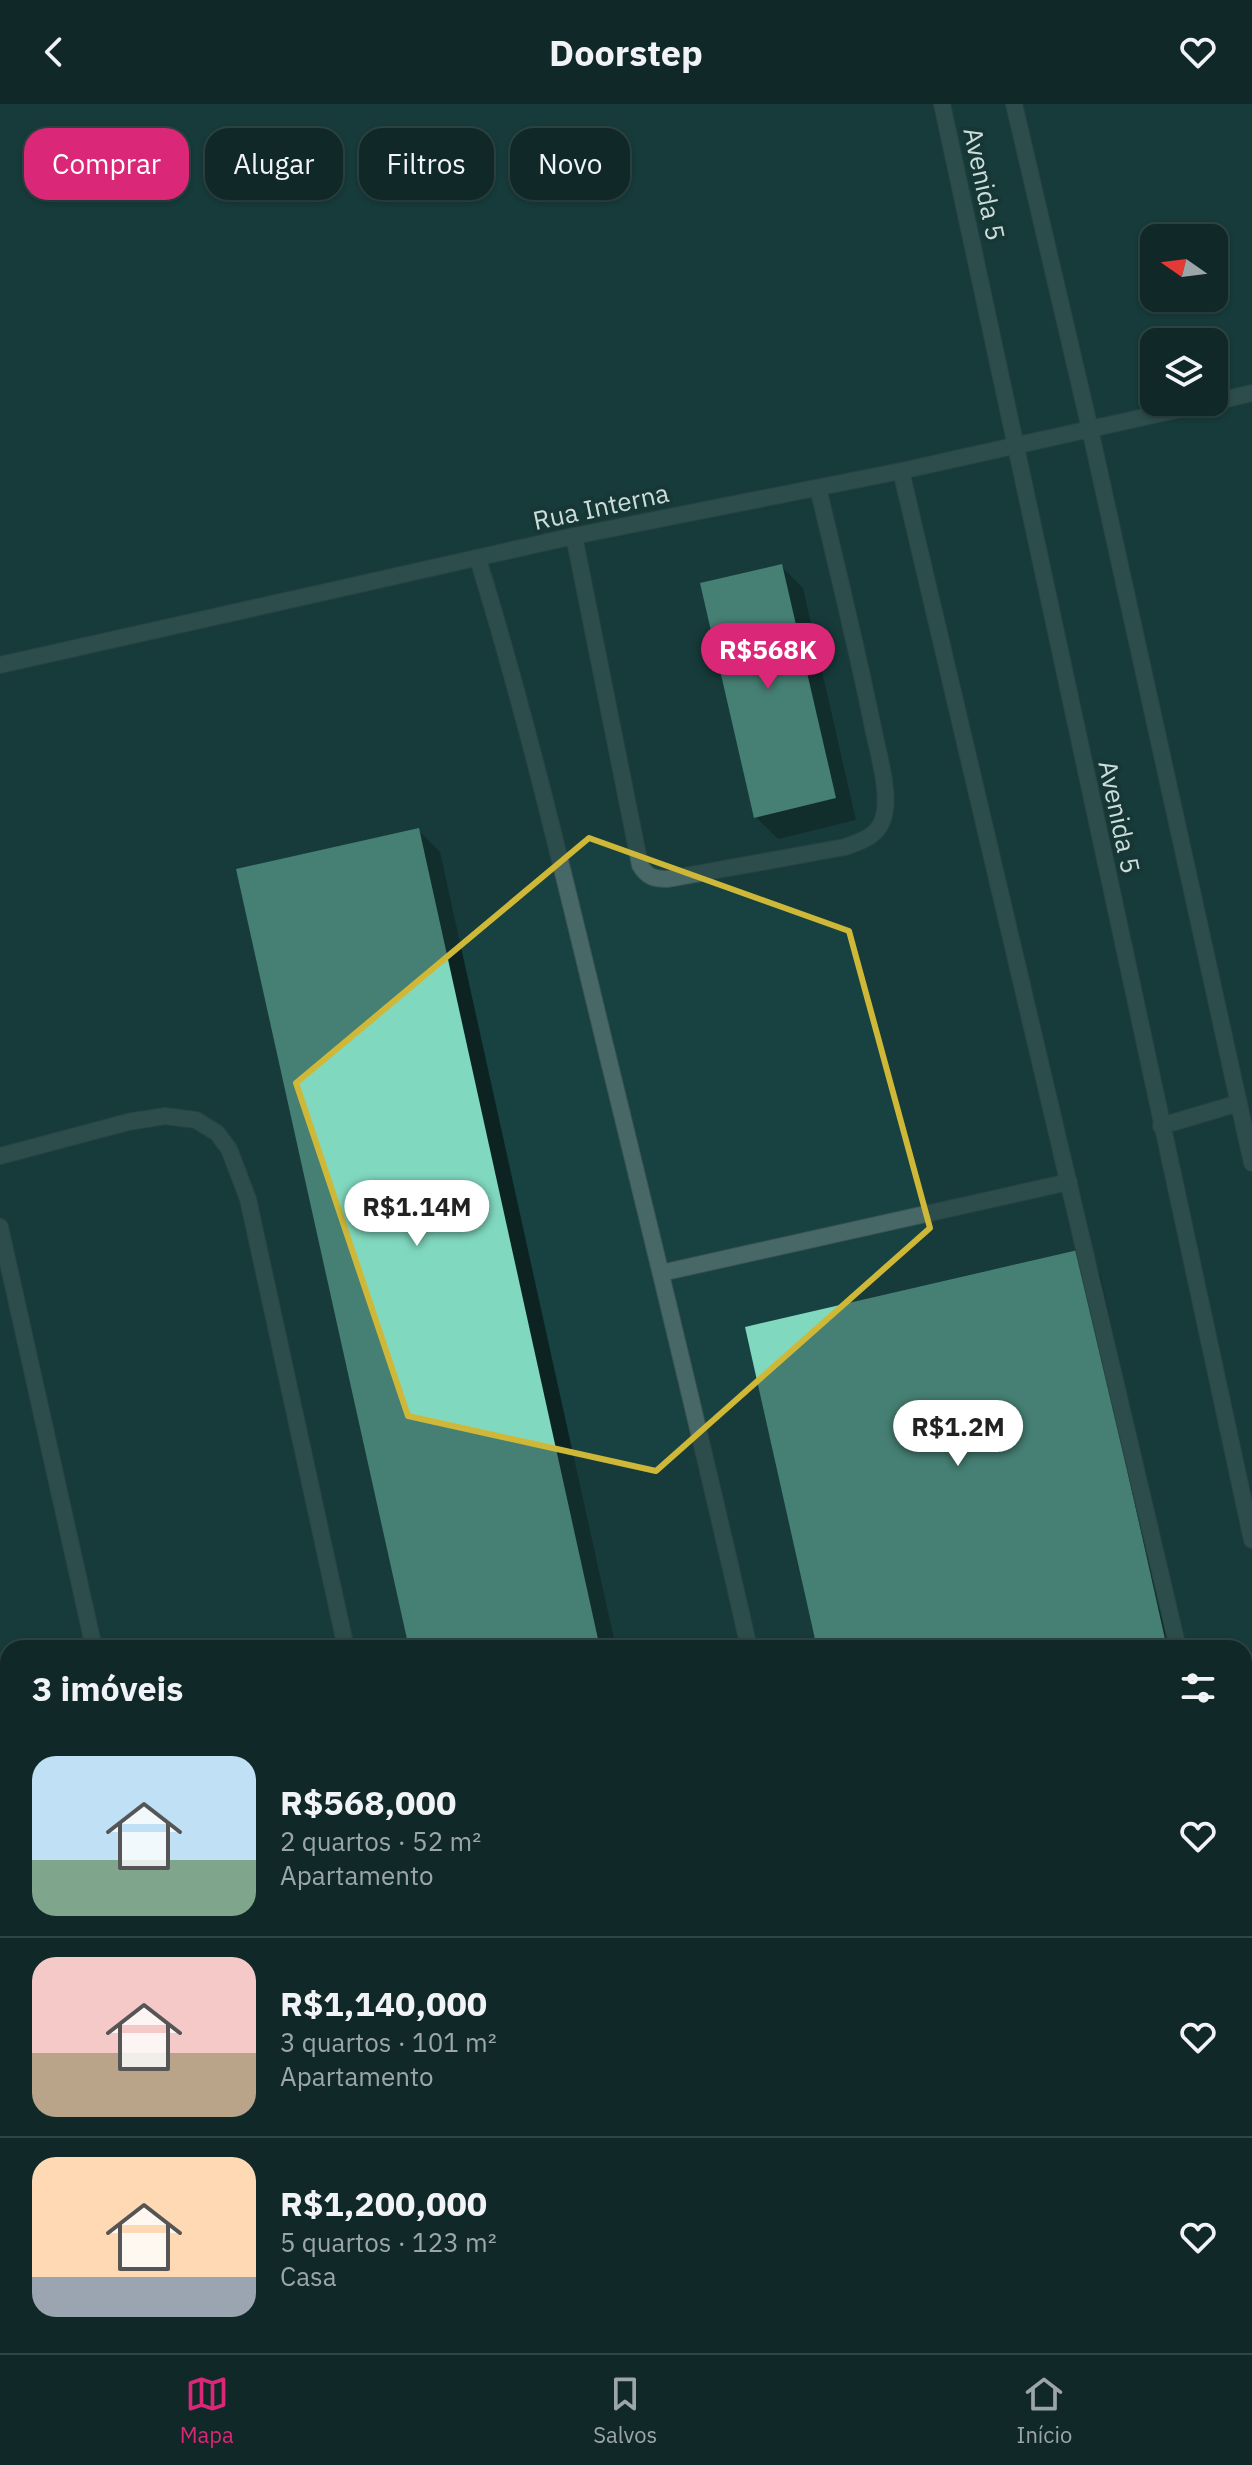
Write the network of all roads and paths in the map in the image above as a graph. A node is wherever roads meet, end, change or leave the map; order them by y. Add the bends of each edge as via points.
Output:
1 (942, 104) edge
2 (1014, 104) edge
3 (1252, 393) edge
4 (1228, 399) edge
5 (1149, 416) edge
6 (1090, 429) junction
7 (1014, 445) junction
8 (901, 471) junction
9 (818, 488) junction
10 (574, 536) junction
11 (478, 559) junction
12 (0, 665) edge
13 (1239, 1103) junction
14 (1161, 1126) junction
15 (0, 1156) edge
16 (1252, 1163) edge
17 (1069, 1182) junction
18 (0, 1227) edge
19 (661, 1273) junction
20 (1252, 1536) edge
21 (92, 1640) edge
22 (344, 1640) edge
23 (747, 1640) edge
24 (1176, 1640) edge

1 - 7 lane, Avenida 5
2 - 6 lane, Avenida 5
3 - 4 lane, Rua Interna
5 - 6 lane, Rua Interna
6 - 7 lane, Rua Interna
6 - 13 lane, Avenida 5
7 - 8 lane, Rua Interna
7 - 14 lane, Avenida 5
8 - 9 lane, Rua Interna
8 - 17 lane
9 - 10 lane, Rua Interna
9 - 10 lane via 883,778 882,823 868,838 845,847 668,879 645,873
10 - 11 lane, Rua Interna
11 - 12 lane, Rua Interna
11 - 19 lane via 515,677
13 - 14 lane
13 - 16 lane, Avenida 5
14 - 20 lane, Avenida 5
15 - 22 lane via 165,1116 196,1120 217,1133 229,1149 248,1199
17 - 19 lane
17 - 24 lane
18 - 21 lane
19 - 23 lane

